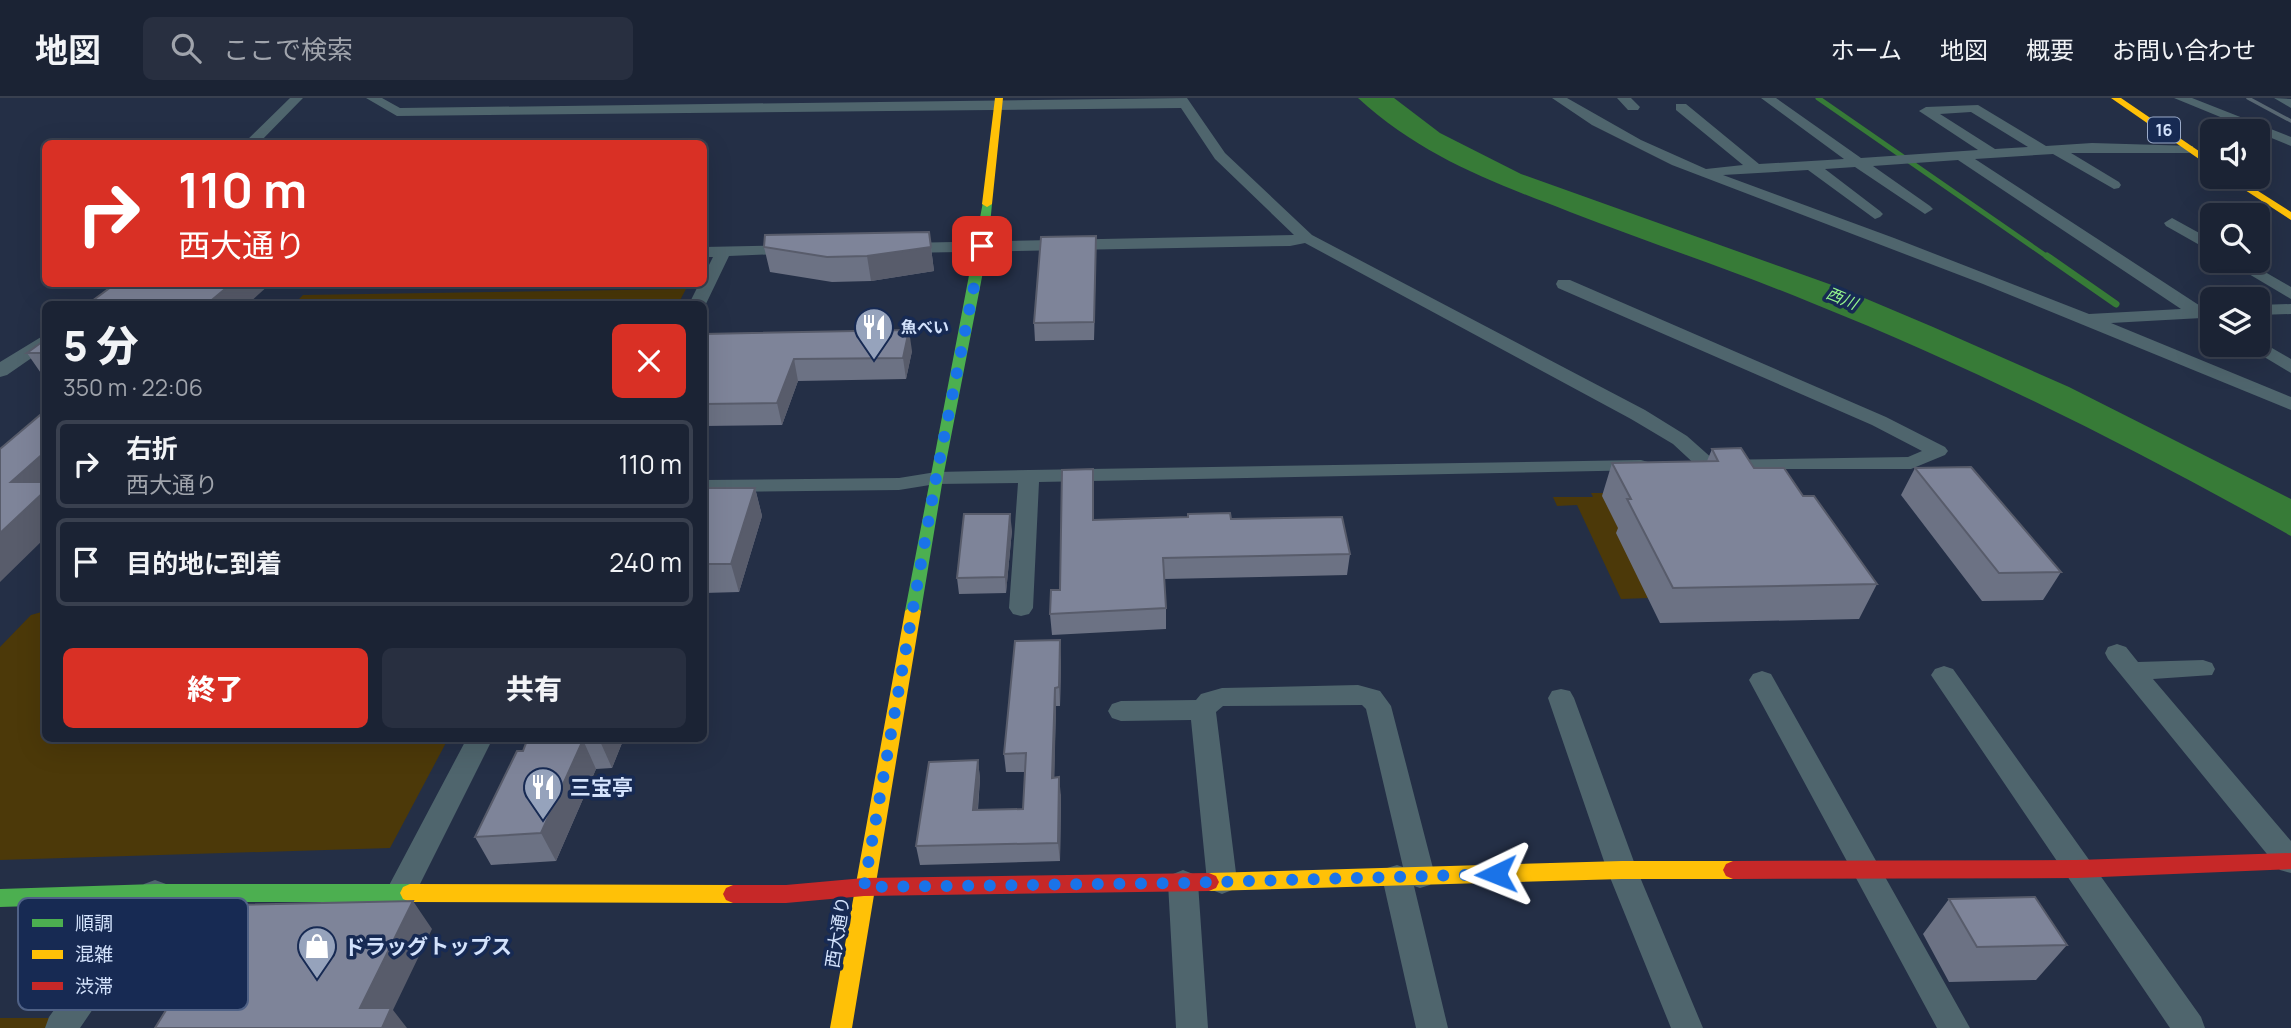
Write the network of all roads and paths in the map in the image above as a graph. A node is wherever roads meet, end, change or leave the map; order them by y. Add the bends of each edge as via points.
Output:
1 (298, 98) edge
2 (372, 98) edge
3 (586, 98) edge
4 (1558, 98) edge
5 (1767, 98) edge
6 (2115, 98) edge
7 (2180, 98) edge
8 (2280, 98) edge
9 (1183, 101) edge
10 (998, 102) edge
11 (2291, 104) edge
12 (1681, 107) dead end
13 (577, 110) junction
14 (254, 140) edge
15 (2291, 142) edge
16 (2188, 149) junction
17 (2049, 150) junction
18 (1990, 152) junction
19 (1958, 154) junction
20 (2200, 157) edge
21 (1856, 161) junction
22 (1809, 164) junction
23 (1754, 167) junction
24 (1703, 173) junction
25 (2114, 185) dead end
26 (2248, 189) edge
27 (1925, 209) dead end
28 (1875, 214) dead end
29 (2291, 218) edge
30 (2172, 223) dead end
31 (1306, 238) junction
32 (2200, 240) edge
33 (982, 246) junction
34 (886, 248) edge
35 (818, 250) edge
36 (707, 252) edge
37 (723, 252) junction
38 (2255, 273) edge
39 (1564, 284) dead end
40 (707, 285) edge
41 (2291, 294) edge
42 (2200, 308) edge
43 (2291, 309) edge
44 (2270, 310) edge
45 (2200, 313) edge
46 (2270, 313) edge
47 (2083, 319) junction
48 (2291, 323) edge
49 (42, 341) edge
50 (2270, 353) edge
51 (2291, 367) edge
52 (0, 371) edge
53 (2291, 404) edge
54 (1683, 465) edge
55 (1707, 465) junction
56 (1660, 466) edge
57 (1029, 476) junction
58 (936, 478) junction
59 (707, 486) edge
60 (1021, 608) dead end
61 (2203, 669) dead end
62 (1944, 675) dead end
63 (1762, 680) dead end
64 (1561, 698) dead end
65 (1202, 710) junction
66 (1121, 711) dead end
67 (478, 742) edge
68 (2291, 862) edge
69 (1865, 868) junction
70 (2077, 869) junction
71 (1622, 870) junction
72 (1409, 876) junction
73 (1222, 881) junction
74 (1183, 883) junction
75 (864, 887) junction
76 (400, 892) junction
77 (155, 893) junction
78 (0, 898) edge
79 (152, 898) edge
80 (74, 1010) edge
81 (61, 1028) edge
82 (841, 1028) edge
83 (1192, 1028) edge
84 (1432, 1028) edge
85 (1687, 1028) edge
86 (1954, 1028) edge
87 (2189, 1028) edge

1 - 14 street
2 - 13 street via 397,112
3 - 13 street
4 - 24 street via 1642,146
5 - 21 street
6 - 16 street, 16
7 - 15 street
8 - 11 street
9 - 10 street
9 - 31 street via 1220,156
10 - 13 street
10 - 33 street, 西大通り
12 - 23 street
16 - 17 street via 2092,146
16 - 20 street, 16
17 - 18 street
17 - 18 street via 1973,108 1926,111
17 - 25 street
18 - 19 street
19 - 21 street
19 - 42 street
21 - 22 street
21 - 27 street
22 - 23 street
22 - 28 street
23 - 24 street
24 - 47 street
26 - 29 street
30 - 32 street
31 - 33 street
31 - 55 street via 1637,415 1693,449
33 - 34 street
33 - 58 street, 西大通り
35 - 37 street
36 - 37 street
37 - 40 street
38 - 41 street
39 - 55 street via 1938,451 1911,463
43 - 44 street
45 - 47 street
46 - 48 street
47 - 53 street
49 - 52 street
50 - 51 street
54 - 55 street
56 - 57 street
57 - 58 street
57 - 60 street
58 - 59 street via 899,484
58 - 75 street, 西大通り
61 - 68 street via 2125,662
62 - 70 street
63 - 69 street
64 - 71 street
65 - 66 street
65 - 72 street via 1222,697 1358,694 1371,698 1378,706
65 - 73 street
67 - 76 street
68 - 70 street
69 - 70 street
69 - 71 street
69 - 86 street
70 - 87 street
71 - 72 street
71 - 85 street
72 - 73 street
72 - 84 street
73 - 74 street
74 - 75 street
74 - 83 street
75 - 76 street via 786,894
75 - 82 street, 西大通り
76 - 77 street
77 - 78 street
77 - 79 street
80 - 81 street

